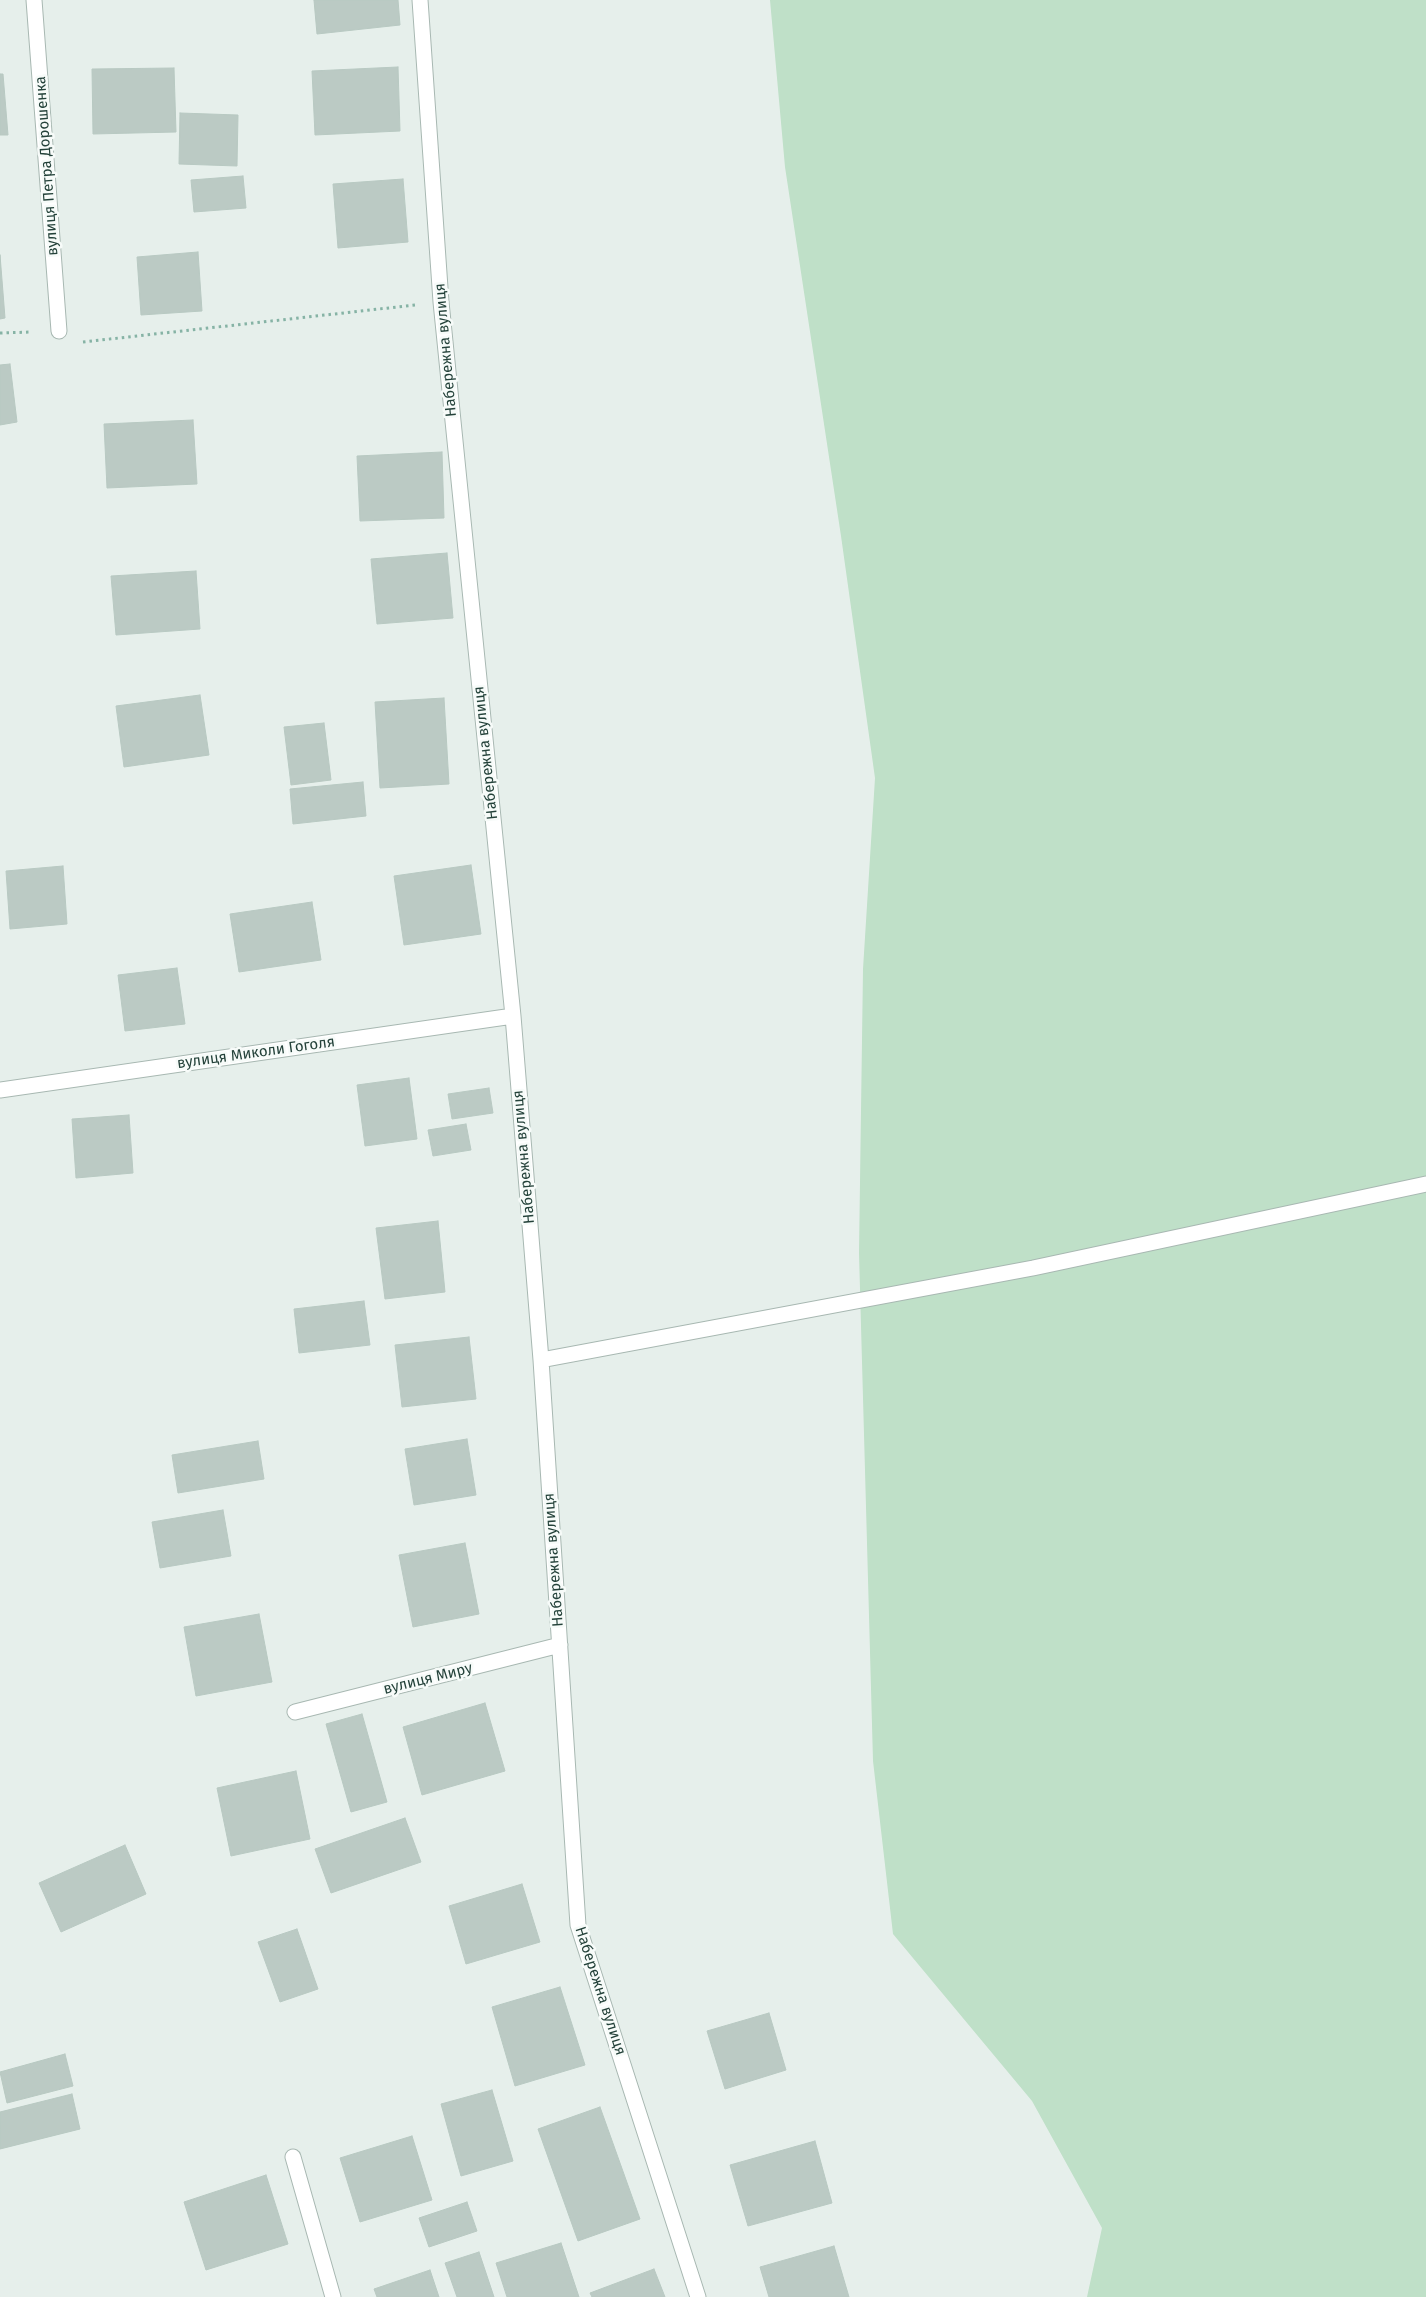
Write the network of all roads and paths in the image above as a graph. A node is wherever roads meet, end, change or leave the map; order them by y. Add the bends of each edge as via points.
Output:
1 (34, 0) edge
2 (420, 0) edge
3 (441, 302) junction
4 (60, 331) joint
5 (512, 1016) junction
6 (0, 1090) edge
7 (1426, 1184) edge
8 (541, 1360) junction
9 (560, 1645) junction
10 (295, 1712) dead end
11 (293, 2157) dead end
12 (333, 2297) edge
13 (698, 2297) edge

1 - 4 street, вулиця Петра Дорошенка
2 - 3 street, Набережна вулиця
3 - 4 path via 83,342
3 - 5 street, Набережна вулиця
5 - 6 street, вулиця Миколи Гоголя
5 - 8 street, Набережна вулиця
7 - 8 street via 1033,1268
8 - 9 street, Набережна вулиця
9 - 10 street, вулиця Миру
9 - 13 street, Набережна вулиця via 578,1926
11 - 12 street

